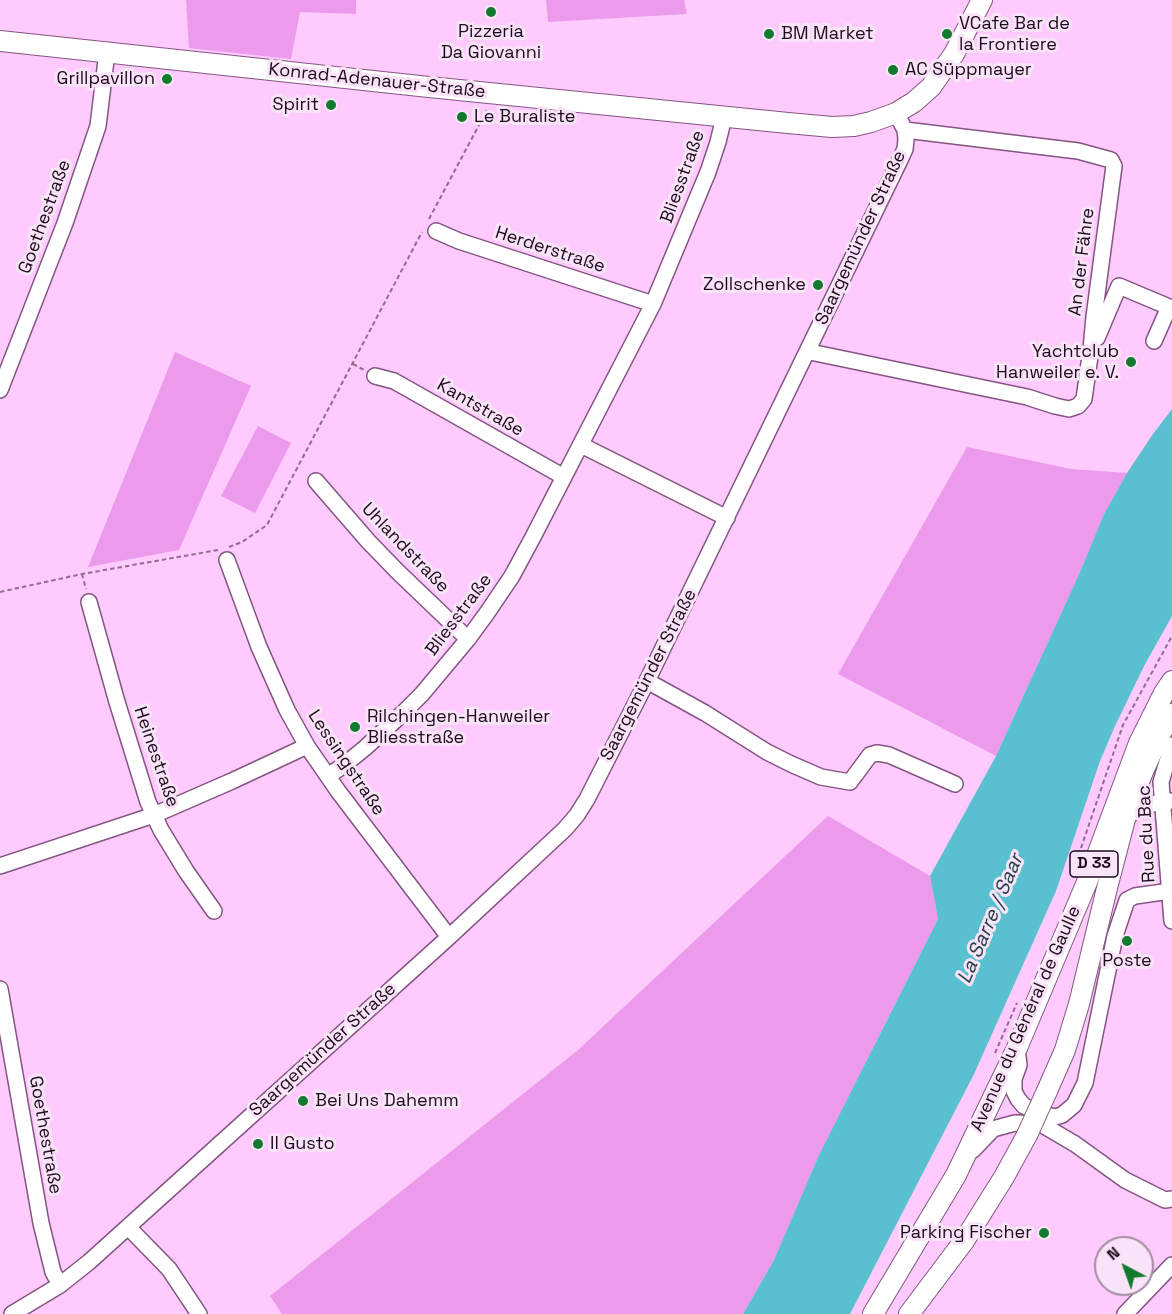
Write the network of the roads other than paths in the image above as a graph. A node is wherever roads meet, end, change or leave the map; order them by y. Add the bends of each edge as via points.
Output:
1 (982, 0) edge
2 (0, 41) edge
3 (107, 52) junction
4 (724, 117) junction
5 (900, 122) junction
6 (436, 231) dead end
7 (653, 304) junction
8 (1154, 340) dead end
9 (1091, 349) junction
10 (808, 350) junction
11 (375, 376) dead end
12 (0, 390) edge
13 (581, 445) junction
14 (564, 477) junction
15 (316, 481) dead end
16 (727, 518) junction
17 (226, 560) dead end
18 (89, 602) dead end
19 (468, 639) junction
20 (647, 681) junction
21 (1172, 681) edge
22 (1172, 714) edge
23 (307, 746) junction
24 (1171, 748) edge
25 (328, 776) junction
26 (955, 784) dead end
27 (1167, 801) edge
28 (154, 815) junction
29 (1125, 819) junction
30 (0, 866) edge
31 (1170, 891) junction
32 (214, 911) dead end
33 (1172, 921) edge
34 (449, 937) junction
35 (0, 989) edge
36 (1017, 1048) junction
37 (1062, 1115) junction
38 (1075, 1144) junction
39 (956, 1175) junction
40 (1172, 1199) edge
41 (128, 1227) junction
42 (1172, 1265) edge
43 (60, 1285) junction
44 (12, 1314) edge
45 (199, 1314) edge
46 (873, 1314) edge
47 (885, 1314) edge
48 (909, 1314) edge
49 (1125, 1314) edge

1 - 5 main road via 943,72
2 - 3 main road, Konrad-Adenauer-Straße
3 - 4 main road, Konrad-Adenauer-Straße
3 - 12 street, Goethestraße via 98,126
4 - 5 main road, Konrad-Adenauer-Straße via 832,126
4 - 7 street, Bliesstraße via 708,172
5 - 9 street, An der Fähre via 1078,151 1111,160 1114,166
5 - 10 street, Saargemünder Straße via 906,139 899,162
6 - 7 street, Herderstraße
7 - 13 street, Bliesstraße
8 - 9 street via 1169,307 1119,286
9 - 10 street, An der Fähre via 1083,399 1069,409
10 - 16 street, Saargemünder Straße
11 - 14 street, Kantstraße via 394,381
13 - 14 street, Bliesstraße
13 - 16 street
14 - 19 street, Bliesstraße via 512,576
15 - 19 street, Uhlandstraße via 397,572
16 - 20 street, Saargemünder Straße
17 - 23 street, Lessingstraße via 259,647
18 - 28 street, Heinestraße
19 - 25 street, Bliesstraße via 402,714
20 - 26 street via 767,752 820,777 850,782 870,755 876,753
20 - 34 street, Saargemünder Straße via 577,815
21 - 36 main road, Avenue du Général de Gaulle / D 33 via 1139,743 1087,882
22 - 29 main road, Avenue du Général de Gaulle / D 33
23 - 25 street, Lessingstraße
23 - 28 street
24 - 27 street, Rue du Bac via 1161,782
25 - 34 street, Lessingstraße
27 - 29 street via 1146,805
27 - 31 street, Rue du Bac
28 - 30 street
28 - 32 street, Heinestraße
29 - 48 main road, Avenue du Général de Gaulle / D 33, bridge via 1065,1050 1004,1176 964,1241
31 - 33 street, Rue du Bac
31 - 37 street via 1127,900 1115,936 1085,1083 1074,1105
34 - 41 street, Saargemünder Straße
35 - 43 street, Goethestraße via 41,1223
36 - 37 street via 1014,1091 1018,1099 1043,1114
36 - 39 main road, Avenue du Général de Gaulle / D 33
37 - 38 street
38 - 39 street via 1041,1124 1003,1126 993,1129 974,1148
38 - 40 street via 1125,1180 1165,1200
39 - 46 main road, Avenue du Général de Gaulle / D 33
39 - 47 main road
41 - 43 street, Saargemünder Straße
41 - 45 street via 169,1269
42 - 49 street
43 - 44 street, Saargemünder Straße

